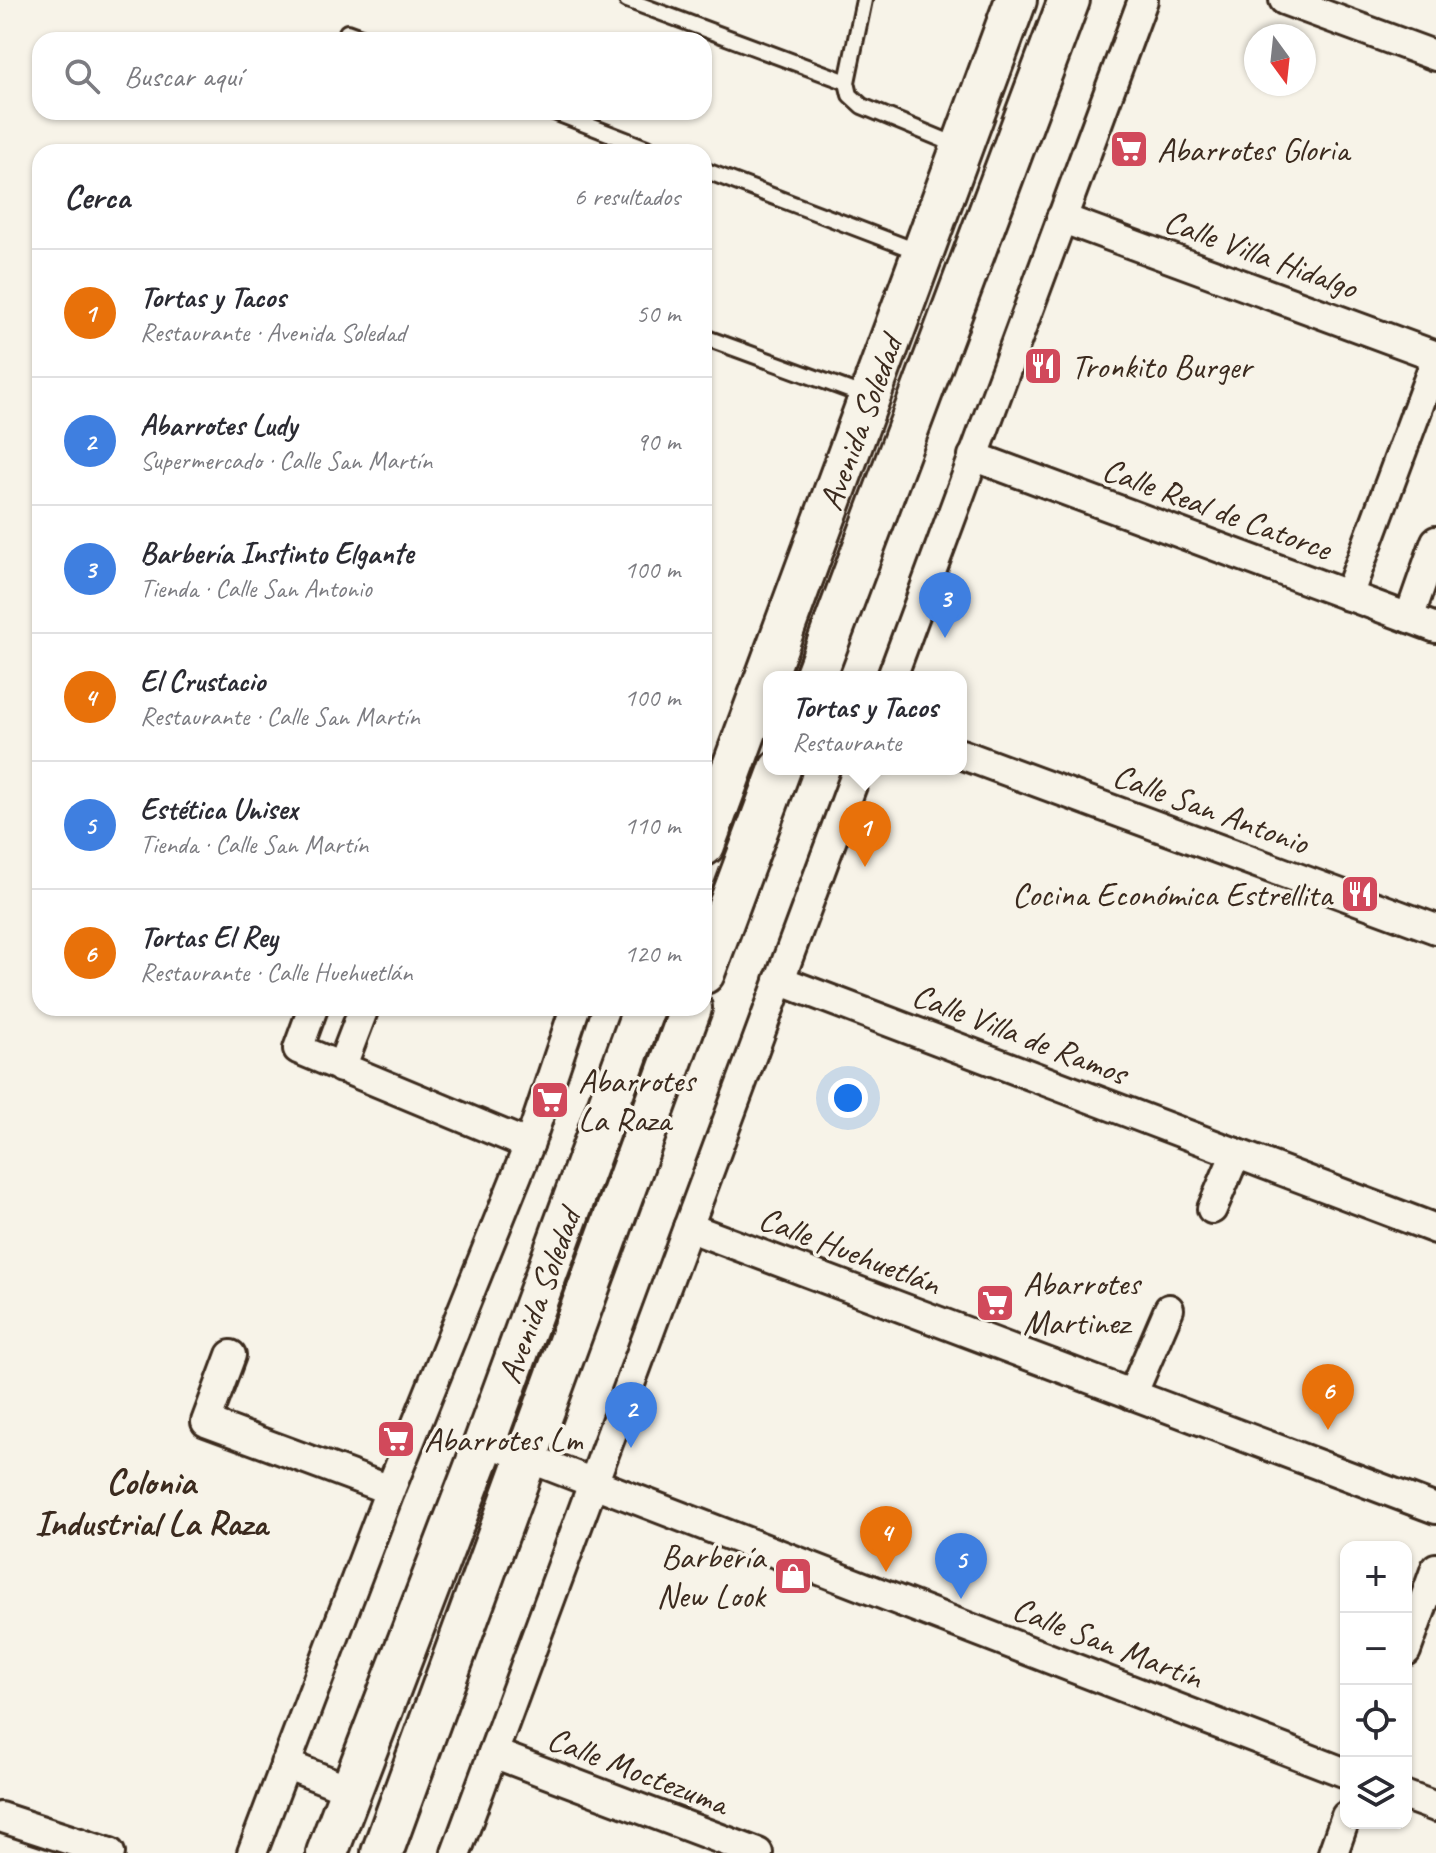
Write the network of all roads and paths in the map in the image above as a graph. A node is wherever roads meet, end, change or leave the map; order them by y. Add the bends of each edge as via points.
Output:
1 (627, 0) edge
2 (864, 0) edge
3 (1016, 0) edge
4 (1069, 0) edge
5 (1143, 0) edge
6 (1284, 0) edge
7 (1436, 56) edge
8 (847, 82) junction
9 (575, 120) edge
10 (636, 144) edge
11 (962, 147) junction
12 (712, 173) edge
13 (1061, 218) junction
14 (922, 254) junction
15 (712, 340) edge
16 (1436, 358) edge
17 (869, 397) junction
18 (973, 456) junction
19 (1436, 541) edge
20 (1348, 596) junction
21 (1409, 618) junction
22 (1436, 628) edge
23 (771, 671) edge
24 (817, 671) edge
25 (894, 671) edge
26 (763, 694) edge
27 (967, 756) edge
28 (778, 775) edge
29 (856, 775) edge
30 (712, 824) edge
31 (1436, 929) edge
32 (712, 952) edge
33 (779, 980) junction
34 (310, 1016) edge
35 (361, 1016) edge
36 (572, 1016) edge
37 (641, 1016) edge
38 (688, 1016) edge
39 (341, 1068) junction
40 (529, 1145) junction
41 (1236, 1153) junction
42 (1212, 1209) dead end
43 (688, 1227) junction
44 (1436, 1229) edge
45 (1169, 1309) dead end
46 (231, 1355) dead end
47 (1132, 1395) junction
48 (485, 1441) junction
49 (528, 1457) junction
50 (594, 1482) junction
51 (390, 1490) junction
52 (1436, 1509) edge
53 (1436, 1568) edge
54 (1412, 1634) edge
55 (493, 1753) junction
56 (285, 1764) junction
57 (1340, 1771) edge
58 (351, 1790) junction
59 (1412, 1798) edge
60 (1436, 1807) edge
61 (0, 1817) edge
62 (1341, 1829) edge
63 (110, 1853) edge
64 (252, 1853) edge
65 (327, 1853) edge
66 (382, 1853) edge
67 (456, 1853) edge
68 (758, 1853) edge
69 (1333, 1853) edge

1 - 8 lane
2 - 8 lane
3 - 11 street, Avenida Soledad
4 - 24 street, Avenida Soledad
5 - 13 street
6 - 7 street
8 - 11 lane via 850,95 862,106
9 - 10 lane
11 - 14 street, Avenida Soledad
12 - 14 lane
13 - 16 street, Calle Villa Hidalgo
13 - 18 street
14 - 17 street, Avenida Soledad
15 - 17 lane
16 - 20 street
17 - 23 street, Avenida Soledad
18 - 20 street, Calle Real de Catorce
18 - 25 street
19 - 21 street
20 - 21 street, Calle Real de Catorce
21 - 22 street, Calle Real de Catorce
26 - 30 street, Avenida Soledad
27 - 31 street, Calle San Antonio
28 - 32 street
29 - 33 street
33 - 41 street, Calle Villa de Ramos
33 - 43 street
34 - 39 street via 298,1049
35 - 39 street
36 - 40 street
37 - 48 street, Avenida Soledad
38 - 49 street, Avenida Soledad
39 - 40 street
40 - 51 street
41 - 42 street
41 - 44 street, Calle Villa de Ramos
43 - 47 street, Calle Huehuetlán
43 - 50 street
45 - 47 street
46 - 51 street via 206,1422
47 - 52 street, Calle Huehuetlán
48 - 49 street, Calle San Martín
48 - 58 street, Avenida Soledad
49 - 50 street, Calle San Martín
49 - 66 street, Avenida Soledad
50 - 55 street
50 - 57 street, Calle San Martín
51 - 56 street
53 - 54 street
55 - 67 street
55 - 68 street, Calle Moctezuma
56 - 58 street
56 - 64 street
58 - 65 street, Avenida Soledad
59 - 60 street
61 - 63 street
62 - 69 street

